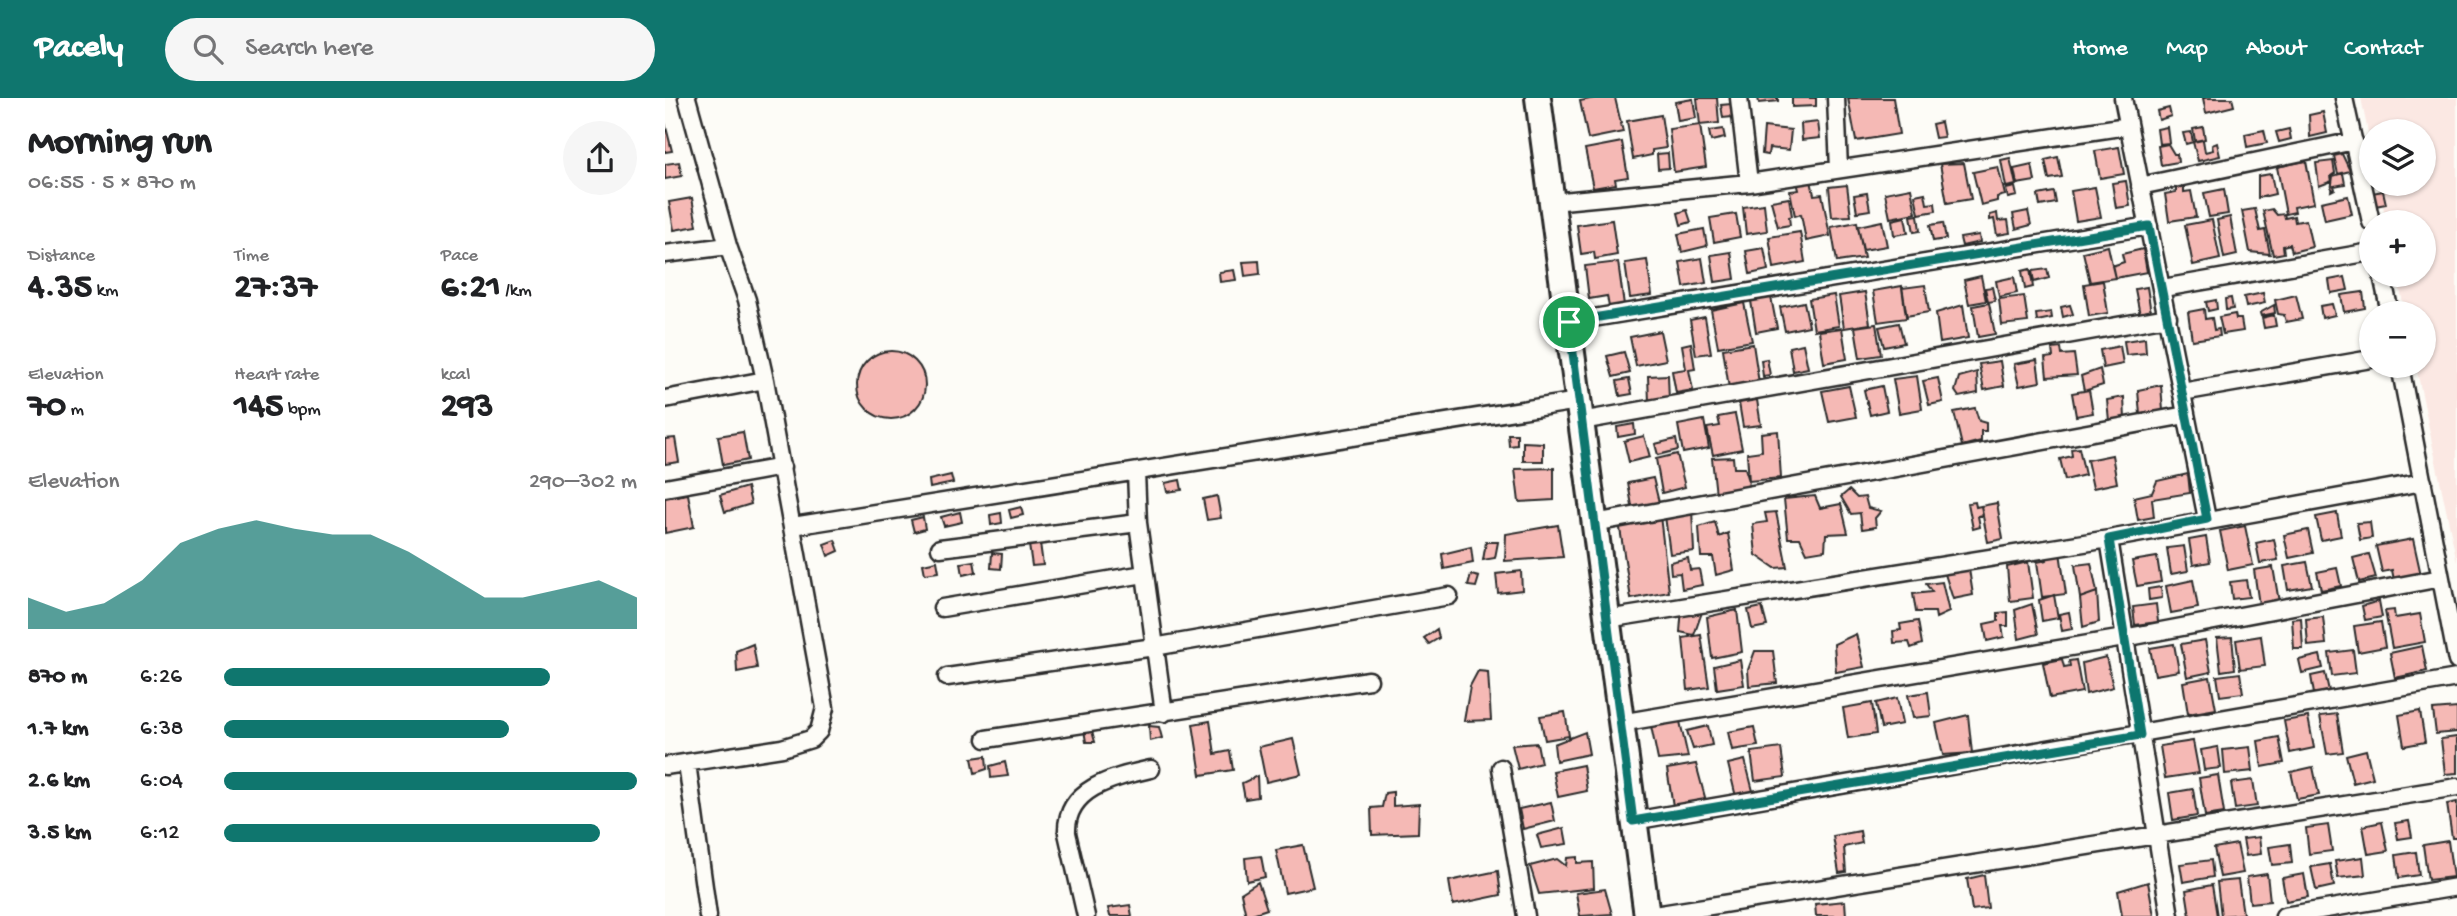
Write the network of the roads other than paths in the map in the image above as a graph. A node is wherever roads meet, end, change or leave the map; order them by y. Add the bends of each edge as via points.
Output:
1 (688, 98) edge
2 (1538, 98) edge
3 (1738, 98) edge
4 (1836, 98) edge
5 (2123, 98) edge
6 (2344, 98) edge
7 (2127, 126) junction
8 (2354, 141) junction
9 (1839, 169) junction
10 (1749, 183) junction
11 (2140, 186) junction
12 (1552, 202) junction
13 (2368, 210) edge
14 (2149, 226) junction
15 (728, 246) junction
16 (665, 254) edge
17 (2359, 254) edge
18 (2163, 288) junction
19 (2168, 317) junction
20 (1569, 322) junction
21 (2359, 361) edge
22 (2402, 378) edge
23 (765, 380) junction
24 (2182, 392) junction
25 (665, 399) edge
26 (1580, 411) junction
27 (2186, 415) junction
28 (782, 467) junction
29 (1136, 471) junction
30 (2423, 482) junction
31 (665, 488) edge
32 (2207, 519) junction
33 (1137, 523) junction
34 (1594, 523) junction
35 (793, 526) junction
36 (2109, 539) junction
37 (940, 548) dead end
38 (1144, 574) junction
39 (2441, 578) junction
40 (1450, 596) dead end
41 (942, 608) dead end
42 (1607, 619) junction
43 (2125, 638) junction
44 (1154, 647) junction
45 (2457, 661) edge
46 (947, 677) dead end
47 (2457, 678) edge
48 (1369, 680) dead end
49 (1164, 713) junction
50 (1620, 723) junction
51 (2140, 735) junction
52 (986, 739) dead end
53 (687, 763) junction
54 (665, 766) edge
55 (1500, 768) dead end
56 (1151, 769) dead end
57 (2457, 787) edge
58 (1633, 821) junction
59 (2156, 834) junction
60 (2457, 887) edge
61 (708, 916) edge
62 (1086, 916) edge
63 (1526, 916) edge
64 (1647, 916) edge
65 (2170, 916) edge
66 (2284, 916) edge

1 - 15 street
2 - 12 main road
3 - 10 street
4 - 9 street
5 - 7 street
6 - 8 street
7 - 9 street
7 - 11 street
8 - 11 street
8 - 13 street
9 - 10 street
10 - 12 street
11 - 14 street
12 - 20 main road
14 - 18 street
14 - 20 street
15 - 16 street
15 - 23 street via 747,300
17 - 18 street
18 - 19 street
19 - 24 street
19 - 26 street
20 - 26 main road
21 - 24 street
22 - 30 street
23 - 25 street
23 - 28 street
24 - 27 street
26 - 29 street
26 - 34 main road
27 - 32 street
27 - 34 street
28 - 31 street
28 - 35 street
29 - 33 street
29 - 35 street
30 - 32 street
30 - 39 street
32 - 36 street
33 - 37 street
33 - 38 street
34 - 42 main road
35 - 53 street via 823,690 824,720 811,739 798,745
36 - 42 street
36 - 43 street
38 - 41 street
38 - 44 street
39 - 43 street
39 - 45 street
40 - 44 street
42 - 50 main road
43 - 50 street
43 - 51 street
44 - 46 street
44 - 49 street
47 - 51 street
48 - 49 street
49 - 52 street
50 - 58 main road
51 - 58 street
51 - 59 street
53 - 54 street
53 - 61 street
55 - 63 street
56 - 62 street via 1098,783 1067,820
57 - 59 street
58 - 64 main road
59 - 64 street
59 - 65 street
60 - 66 street

